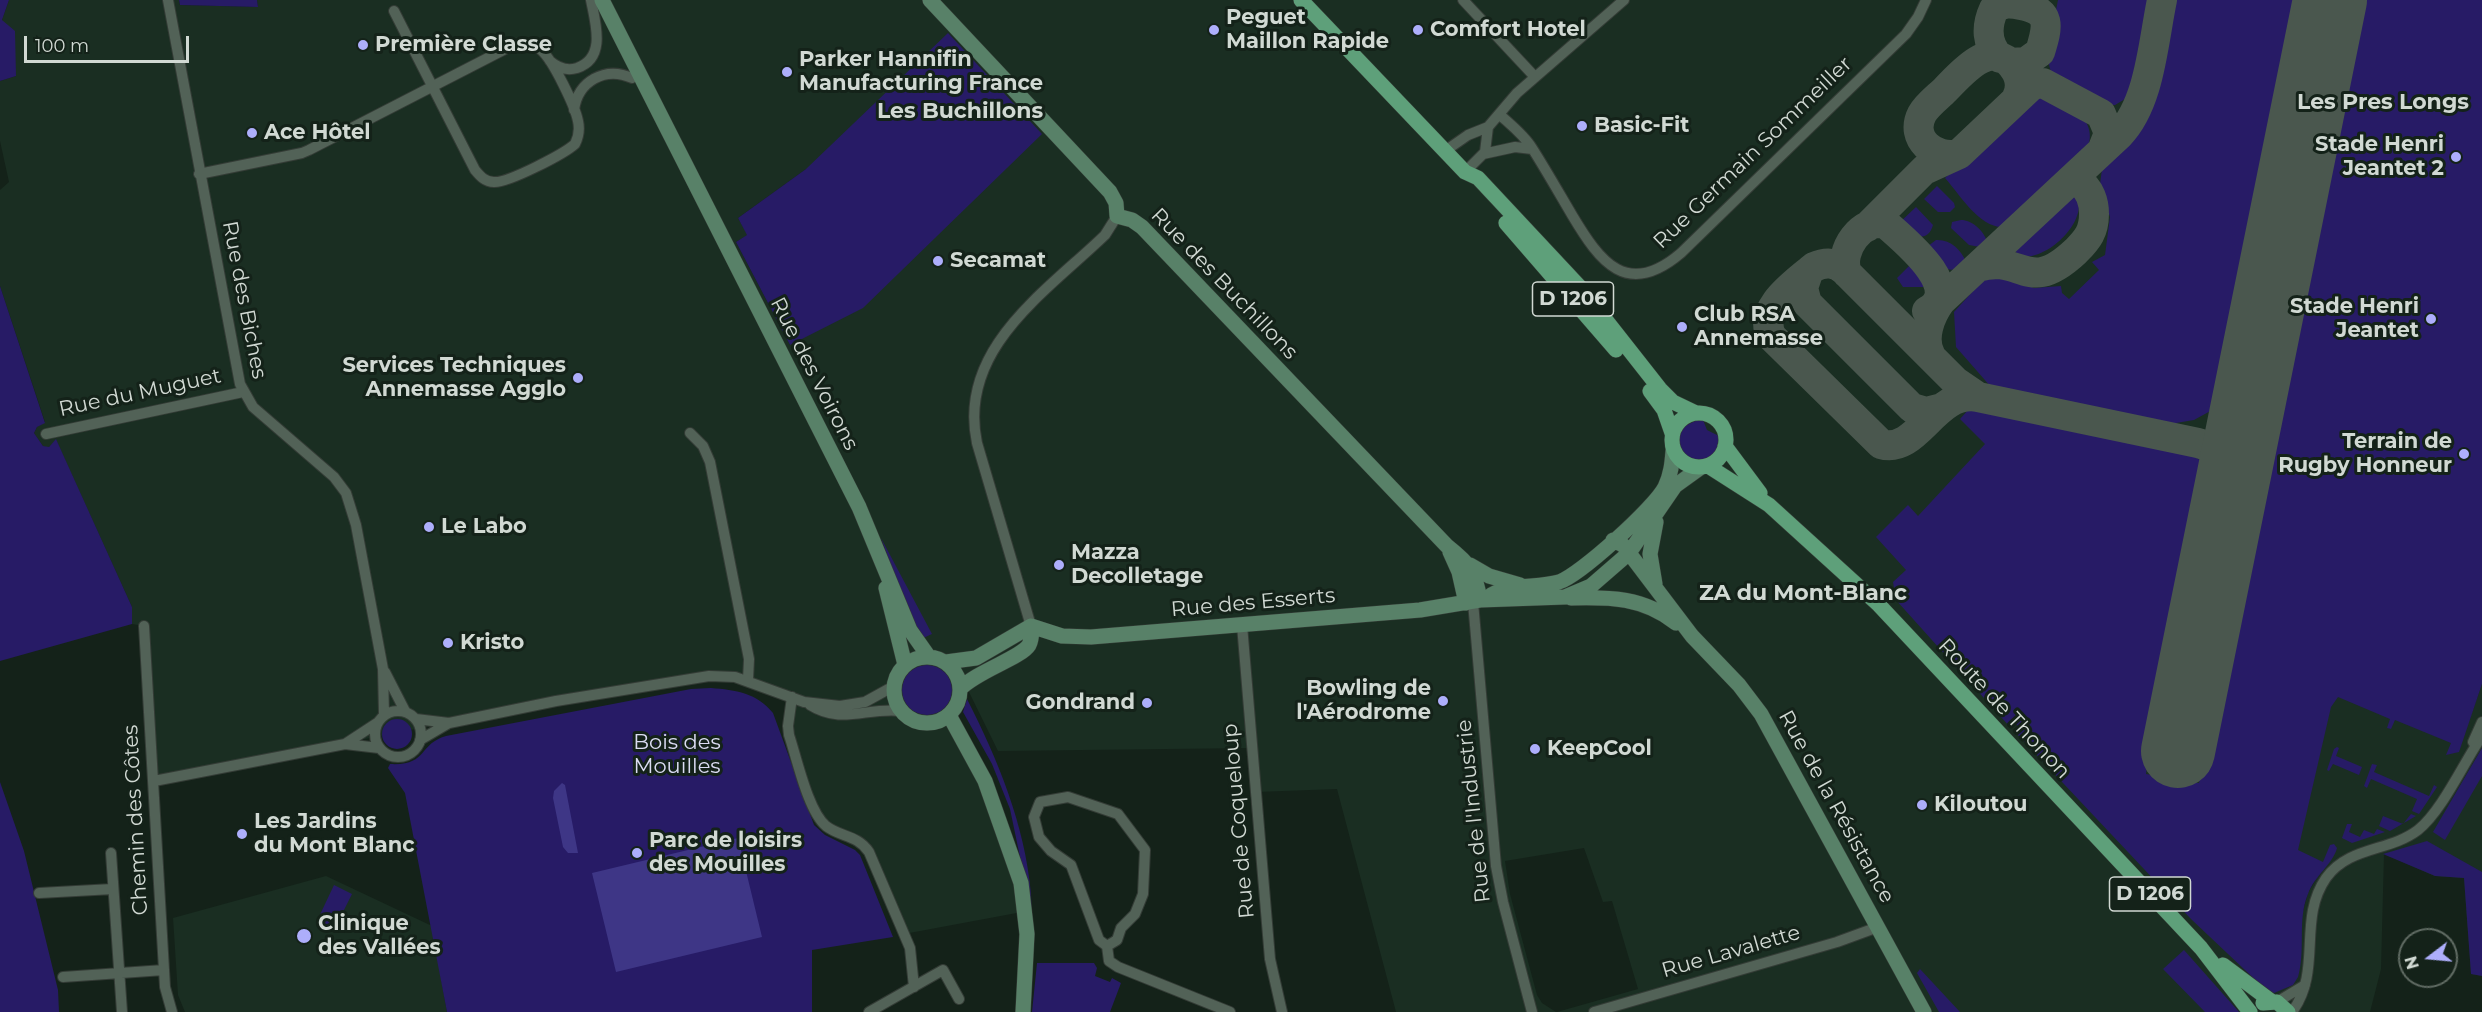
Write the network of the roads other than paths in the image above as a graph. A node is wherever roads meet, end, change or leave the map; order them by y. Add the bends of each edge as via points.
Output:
1 (168, 0) edge
2 (591, 0) edge
3 (602, 0) edge
4 (930, 0) edge
5 (1300, 0) edge
6 (1463, 0) edge
7 (1624, 0) edge
8 (1926, 0) edge
9 (394, 11) dead end
10 (550, 61) junction
11 (1535, 77) junction
12 (632, 78) junction
13 (431, 87) junction
14 (574, 111) junction
15 (1500, 115) junction
16 (1488, 127) junction
17 (1532, 148) junction
18 (1445, 150) junction
19 (1483, 154) junction
20 (1465, 171) junction
21 (199, 174) junction
22 (709, 215) junction
23 (1117, 216) junction
24 (243, 392) junction
25 (1696, 413) junction
26 (46, 434) dead end
27 (690, 434) dead end
28 (1672, 434) junction
29 (1725, 446) junction
30 (1673, 451) junction
31 (1704, 467) junction
32 (1769, 505) junction
33 (1659, 511) junction
34 (1614, 540) junction
35 (1447, 546) junction
36 (878, 553) junction
37 (1629, 553) junction
38 (1594, 558) junction
39 (1470, 565) junction
40 (1600, 579) junction
41 (1528, 587) junction
42 (1659, 595) junction
43 (1615, 598) junction
44 (1553, 599) junction
45 (1473, 602) junction
46 (1242, 625) junction
47 (144, 626) dead end
48 (1031, 626) junction
49 (1692, 636) junction
50 (929, 657) junction
51 (946, 662) junction
52 (904, 665) junction
53 (383, 669) junction
54 (748, 680) junction
55 (894, 686) junction
56 (960, 689) junction
57 (792, 697) junction
58 (804, 702) junction
59 (405, 711) junction
60 (901, 711) junction
61 (949, 715) junction
62 (380, 719) junction
63 (416, 719) junction
64 (2482, 722) edge
65 (449, 723) junction
66 (2482, 736) edge
67 (420, 740) junction
68 (345, 744) junction
69 (379, 748) junction
70 (2462, 764) junction
71 (154, 782) junction
72 (1007, 846) junction
73 (111, 853) dead end
74 (112, 889) junction
75 (39, 893) dead end
76 (1878, 927) junction
77 (1107, 946) junction
78 (2201, 948) junction
79 (164, 970) junction
80 (118, 973) junction
81 (63, 976) dead end
82 (2304, 985) junction
83 (914, 987) junction
84 (959, 999) dead end
85 (2278, 1005) edge
86 (122, 1012) edge
87 (172, 1012) edge
88 (869, 1012) edge
89 (1014, 1012) edge
90 (1023, 1012) edge
91 (1230, 1012) edge
92 (1282, 1012) edge
93 (1532, 1012) edge
94 (1594, 1012) edge
95 (1924, 1012) edge
96 (2252, 1012) edge
97 (2292, 1012) edge

1 - 21 street, Rue des Biches
2 - 10 street via 597,41 592,58 572,69
2 - 12 street, Rue des Voirons
3 - 22 street, Rue des Voirons
4 - 23 street, Rue des Buchillons via 1110,192
5 - 18 main road, D 1206
6 - 11 street
7 - 11 street
8 - 17 street, Rue Germain Sommeiller via 1906,34 1681,252 1659,268 1626,272 1600,258
9 - 13 street
10 - 13 street via 537,46 518,43
10 - 14 street
11 - 15 street
12 - 14 street via 611,73 594,78 579,94
12 - 22 street, Rue des Voirons
13 - 14 street via 475,170 483,179 493,182 507,180 572,147 579,135
13 - 21 street via 302,153
15 - 16 street
15 - 17 street, Rue Germain Sommeiller
16 - 18 street
16 - 19 street
17 - 19 street via 1515,147
18 - 20 main road, D 1206
19 - 20 street
20 - 25 main road, D 1206 via 1478,178 1574,281 1660,389 1673,402
20 - 28 main road, D 1206 via 1471,185 1547,267 1656,397
21 - 24 street, Rue des Biches
22 - 36 street, Rue des Voirons via 859,507
23 - 35 street, Rue des Buchillons via 1142,227
23 - 48 street via 1105,235 1004,333 985,362 976,391 977,444
24 - 26 street, Rue du Muguet
24 - 53 street, Rue des Biches via 262,416 344,487 354,517
25 - 28 main road via 1681,420
25 - 29 main road via 1707,414 1719,422
27 - 54 street via 704,446 710,462 749,659
28 - 30 main road
29 - 31 main road via 1720,457
29 - 32 main road, Route de Thonon / D 1206
30 - 31 main road via 1684,464
30 - 34 street, Rue des Esserts via 1662,491
31 - 32 main road, Route de Thonon / D 1206
31 - 33 street, Rue des Esserts via 1681,480
32 - 78 main road, Route de Thonon / D 1206 via 1879,605
33 - 37 street, Rue des Esserts
33 - 42 street via 1650,554
34 - 37 street, Rue de la Résistance
34 - 38 street, Rue des Esserts
35 - 39 street, Rue des Buchillons
35 - 45 street, Rue des Buchillons
36 - 50 street, Rue des Voirons via 910,630
36 - 52 street, Rue des Voirons
37 - 40 street, Rue des Esserts
37 - 42 street, Rue de la Résistance
38 - 40 street
38 - 41 street, Rue des Esserts via 1566,579
39 - 41 street, Rue des Buchillons via 1497,579
39 - 45 street via 1476,578
40 - 43 street
40 - 44 street, Rue des Esserts via 1578,593
41 - 45 street, Rue des Esserts via 1501,591
42 - 49 street, Rue de la Résistance
43 - 44 street, Rue de la Résistance
43 - 49 street, Rue de la Résistance via 1646,604
44 - 45 street, Rue des Esserts
45 - 46 street, Rue des Esserts
45 - 93 street, Rue de l'Industrie via 1496,866
46 - 48 street, Rue des Esserts via 1078,638
46 - 92 street, Rue de Coqueloup via 1270,959
47 - 71 street, Chemin des Côtes
48 - 51 street via 976,658
48 - 56 street via 1025,650 975,675
49 - 76 street, Rue de la Résistance via 1761,714
50 - 51 street
50 - 52 street
51 - 56 street via 956,674
52 - 55 street
53 - 59 street, Rue des Biches
53 - 62 street, Rue des Biches
54 - 57 street
54 - 65 street via 721,676 681,679
55 - 58 street via 878,698 857,704
55 - 60 street
56 - 61 street via 959,700
57 - 58 street
57 - 83 street via 789,735 813,806 828,828 857,839 867,849 905,936 912,957
58 - 60 street via 832,716 882,709
59 - 62 street via 395,710
59 - 63 street
60 - 61 street via 920,723 935,722
61 - 72 street via 985,781
62 - 68 street
62 - 69 street via 375,735
63 - 65 street
63 - 67 street
64 - 70 street
65 - 67 street
66 - 70 street
67 - 69 street via 413,751 401,757
68 - 69 street
68 - 71 street
70 - 82 street via 2437,808 2418,830 2354,854 2327,876 2312,915 2310,966
71 - 79 street, Chemin des Côtes
72 - 89 street via 1017,932
72 - 90 street via 1021,883 1026,914 1028,966
73 - 74 street
74 - 75 street
74 - 80 street
76 - 94 street, Rue Lavalette
76 - 95 street, Rue de la Résistance
77 - 77 street via 1099,940 1071,865 1051,852 1039,837 1034,818 1036,806 1042,801 1068,797 1118,814 1145,850 1143,894 1138,909 1124,924 1117,940
77 - 91 street via 1109,961 1118,968
78 - 85 main road, Route de Thonon / D 1206
78 - 96 main road, Route de Thonon / D 1206
79 - 80 street
79 - 87 street, Chemin des Côtes
80 - 81 street
80 - 86 street
82 - 85 street
82 - 97 street via 2304,996
83 - 84 street via 943,970
83 - 88 street
85 - 96 main road via 2261,1004

